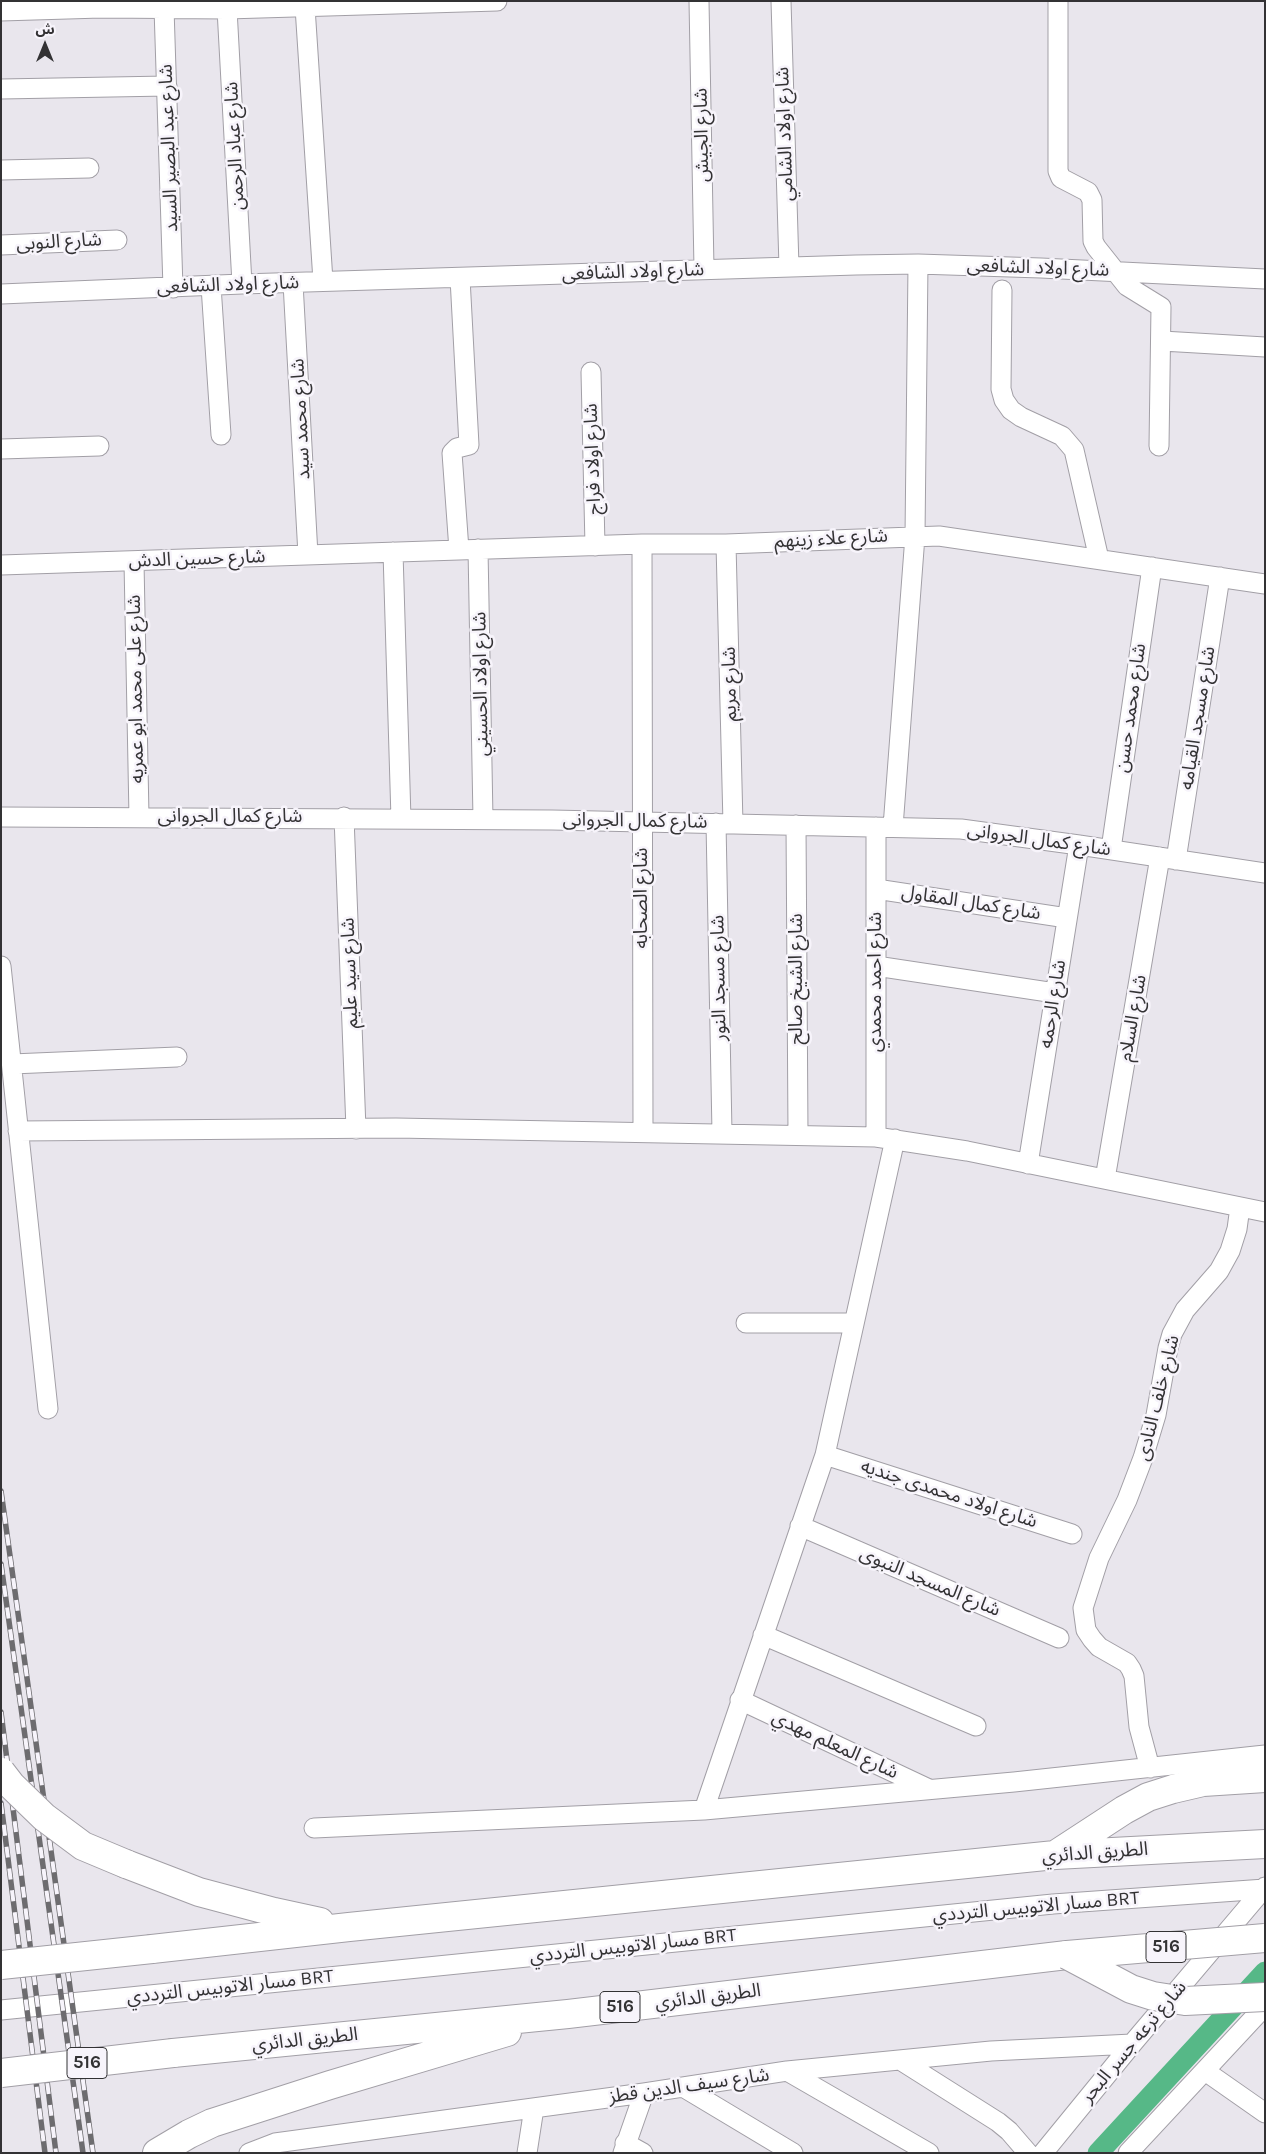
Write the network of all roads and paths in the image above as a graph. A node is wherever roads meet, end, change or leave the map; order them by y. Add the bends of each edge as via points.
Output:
1 (497, 1) edge
2 (699, 1) edge
3 (781, 1) edge
4 (1058, 1) edge
5 (100, 4) edge
6 (305, 7) junction
7 (164, 8) junction
8 (228, 9) junction
9 (1, 11) edge
10 (167, 86) junction
11 (1, 89) edge
12 (89, 168) dead end
13 (1, 170) edge
14 (117, 240) dead end
15 (1, 245) edge
16 (918, 264) junction
17 (789, 267) junction
18 (704, 270) junction
19 (1116, 271) junction
20 (460, 278) junction
21 (1265, 280) edge
22 (323, 281) junction
23 (294, 283) junction
24 (242, 284) junction
25 (211, 286) junction
26 (173, 288) junction
27 (1002, 290) dead end
28 (1, 294) edge
29 (1162, 341) junction
30 (1265, 347) edge
31 (591, 372) dead end
32 (221, 435) dead end
33 (98, 446) dead end
34 (1159, 446) dead end
35 (1, 449) edge
36 (915, 536) junction
37 (642, 544) junction
38 (726, 544) junction
39 (596, 546) junction
40 (459, 550) junction
41 (478, 550) junction
42 (393, 552) junction
43 (308, 555) junction
44 (1099, 559) junction
45 (134, 562) junction
46 (1, 565) edge
47 (1152, 567) junction
48 (1220, 577) junction
49 (1265, 584) edge
50 (1, 817) edge
51 (139, 817) junction
52 (344, 817) junction
53 (401, 819) junction
54 (483, 819) junction
55 (642, 822) junction
56 (725, 823) junction
57 (796, 825) junction
58 (884, 827) junction
59 (1079, 844) junction
60 (1111, 850) junction
61 (1168, 858) junction
62 (1265, 874) edge
63 (876, 889) junction
64 (1067, 918) junction
65 (1, 966) edge
66 (876, 966) junction
67 (1055, 992) junction
68 (177, 1057) dead end
69 (12, 1064) junction
70 (356, 1129) junction
71 (18, 1131) junction
72 (643, 1132) junction
73 (722, 1133) junction
74 (798, 1134) junction
75 (876, 1137) junction
76 (895, 1139) junction
77 (1028, 1164) junction
78 (1105, 1178) junction
79 (1240, 1207) junction
80 (1265, 1212) edge
81 (746, 1323) dead end
82 (854, 1323) junction
83 (48, 1409) dead end
84 (825, 1455) junction
85 (800, 1526) junction
86 (1072, 1534) dead end
87 (762, 1635) junction
88 (1059, 1638) dead end
89 (740, 1700) junction
90 (976, 1726) dead end
91 (1265, 1755) edge
92 (1150, 1768) junction
93 (1, 1772) edge
94 (1265, 1778) edge
95 (930, 1789) junction
96 (704, 1810) junction
97 (314, 1828) dead end
98 (1265, 1844) edge
99 (1054, 1855) junction
100 (1265, 1888) edge
101 (349, 1926) junction
102 (1265, 1938) edge
103 (1067, 1955) junction
104 (1, 1965) edge
105 (1263, 2007) edge
106 (1, 2010) edge
107 (568, 2014) junction
108 (1132, 2044) junction
109 (900, 2060) junction
110 (787, 2071) junction
111 (1205, 2071) junction
112 (1, 2072) edge
113 (682, 2087) junction
114 (644, 2093) junction
115 (534, 2108) junction
116 (1265, 2112) edge
117 (624, 2148) edge
118 (157, 2153) edge
119 (249, 2153) edge
120 (527, 2153) edge
121 (642, 2153) edge
122 (793, 2153) edge
123 (928, 2153) edge
124 (1028, 2153) edge
125 (1044, 2153) edge
126 (1128, 2153) edge

1 - 6 street
2 - 18 street, شارع الجيش
3 - 17 street, شارع اولاد الشامي
4 - 19 street via 1058,171 1061,178 1088,192 1092,200 1093,241
5 - 7 street
5 - 9 street
6 - 8 street
6 - 22 street
7 - 8 street
7 - 10 street, شارع عبد البصير السيد
8 - 24 street, شارع عباد الرحمن
10 - 11 street
10 - 26 street, شارع عبد البصير السيد
12 - 13 street
14 - 15 street, شارع النوبى
16 - 17 street, شارع اولاد الشافعى
16 - 19 street, شارع اولاد الشافعى
16 - 36 street, شارع احمد محمدي
17 - 18 street, شارع اولاد الشافعى
18 - 20 street, شارع اولاد الشافعى
19 - 21 street, شارع اولاد الشافعى
19 - 29 street via 1126,286 1161,307
20 - 22 street, شارع اولاد الشافعى
20 - 40 street via 469,445 452,453
22 - 23 street, شارع اولاد الشافعى
23 - 24 street, شارع اولاد الشافعى
23 - 43 street, شارع محمد سيد
24 - 25 street, شارع اولاد الشافعى
25 - 26 street, شارع اولاد الشافعى
25 - 32 street
26 - 28 street, شارع اولاد الشافعى
27 - 44 street via 1001,389 1004,400 1011,410 1062,436 1074,450
29 - 30 street
29 - 34 street
31 - 39 street, شارع اولاد فراج
33 - 35 street
36 - 38 street, شارع علاء زينهم
36 - 44 street, شارع علاء زينهم via 939,536
36 - 58 street, شارع احمد محمدي
37 - 38 street, شارع علاء زينهم
37 - 39 street, شارع علاء زينهم
37 - 55 street, شارع الصحابه
38 - 56 street, شارع مريم
39 - 41 street, شارع علاء زينهم
40 - 41 street, شارع علاء زينهم
40 - 42 street, شارع علاء زينهم
41 - 54 street, شارع اولاد الحسيني
42 - 43 street, شارع حسين الدش
42 - 53 street
43 - 45 street, شارع حسين الدش
44 - 47 street, شارع علاء زينهم
45 - 46 street, شارع حسين الدش
45 - 51 street, شارع على محمد ابو عمريه
47 - 48 street, شارع علاء زينهم
47 - 60 street, شارع محمد حسن
48 - 49 street, شارع علاء زينهم
48 - 61 street, شارع مسجد القيامه
50 - 51 street, شارع كمال الجروانى
51 - 52 street, شارع كمال الجروانى
52 - 53 street, شارع كمال الجروانى
52 - 70 street, شارع سيد عليم
53 - 54 street, شارع كمال الجروانى
54 - 55 street, شارع كمال الجروانى
55 - 56 street, شارع كمال الجروانى
55 - 72 street, شارع الصحابه
56 - 57 street, شارع كمال الجروانى
56 - 73 street, شارع مسجد النور
57 - 58 street, شارع كمال الجروانى
57 - 74 street, شارع الشيخ صالح
58 - 59 street, شارع كمال الجروانى via 961,829
58 - 63 street, شارع احمد محمدي
59 - 60 street, شارع كمال الجروانى
59 - 64 street, شارع الرحمه
60 - 61 street, شارع كمال الجروانى
61 - 62 street, شارع كمال الجروانى
61 - 78 street, شارع السلام
63 - 64 street, شارع كمال المقاول
63 - 66 street, شارع احمد محمدي
64 - 67 street, شارع الرحمه
65 - 69 street
66 - 67 street
66 - 75 street, شارع احمد محمدي
67 - 77 street, شارع الرحمه
68 - 69 street
69 - 71 street
70 - 71 street
70 - 72 street
71 - 83 street
72 - 73 street
73 - 74 street
74 - 75 street
75 - 76 street
76 - 77 street
76 - 82 street
77 - 78 street
78 - 79 street
79 - 80 street
79 - 92 street, شارع خلف النادى via 1230,1251 1219,1271 1185,1310 1172,1334 1156,1415 1143,1458 1099,1558 1083,1608 1083,1619 1092,1639 1126,1663 1134,1676 1139,1727
81 - 82 street
82 - 84 street
84 - 85 street
84 - 86 street, شارع اولاد محمدى جنديه
85 - 87 street
85 - 88 street, شارع المسجد النبوى
87 - 89 street
87 - 90 street
89 - 95 street, شارع المعلم مهدي
89 - 96 street
91 - 92 street
92 - 95 street
93 - 101 highway, bridge via 44,1818 84,1846 199,1892 300,1918
94 - 99 highway via 1203,1782 1148,1797
95 - 96 street
96 - 97 street
98 - 99 highway, الطريق الدائري
99 - 101 highway, الطريق الدائري
100 - 106 street, مسار الاتوبيس الترددي BRT via 1053,1904
100 - 108 street, شارع ترعه جسر البحر
101 - 104 highway, الطريق الدائري, bridge
102 - 103 highway, الطريق الدائري / 516, bridge
103 - 105 highway, bridge via 1131,1989 1153,1996
103 - 107 highway, الطريق الدائري / 516
105 - 111 street
107 - 112 highway, الطريق الدائري / 516, bridge
107 - 118 highway via 212,2123
108 - 109 street, شارع سيف الدين قطز via 991,2051
108 - 125 street, شارع ترعه جسر البحر
109 - 110 street, شارع سيف الدين قطز
109 - 124 street via 998,2122
110 - 113 street, شارع سيف الدين قطز
110 - 123 street
111 - 116 street
111 - 126 street
113 - 114 street, شارع سيف الدين قطز
113 - 122 street
114 - 115 street, شارع سيف الدين قطز
114 - 117 street
115 - 119 street, شارع سيف الدين قطز via 275,2143
115 - 120 street
117 - 121 street

